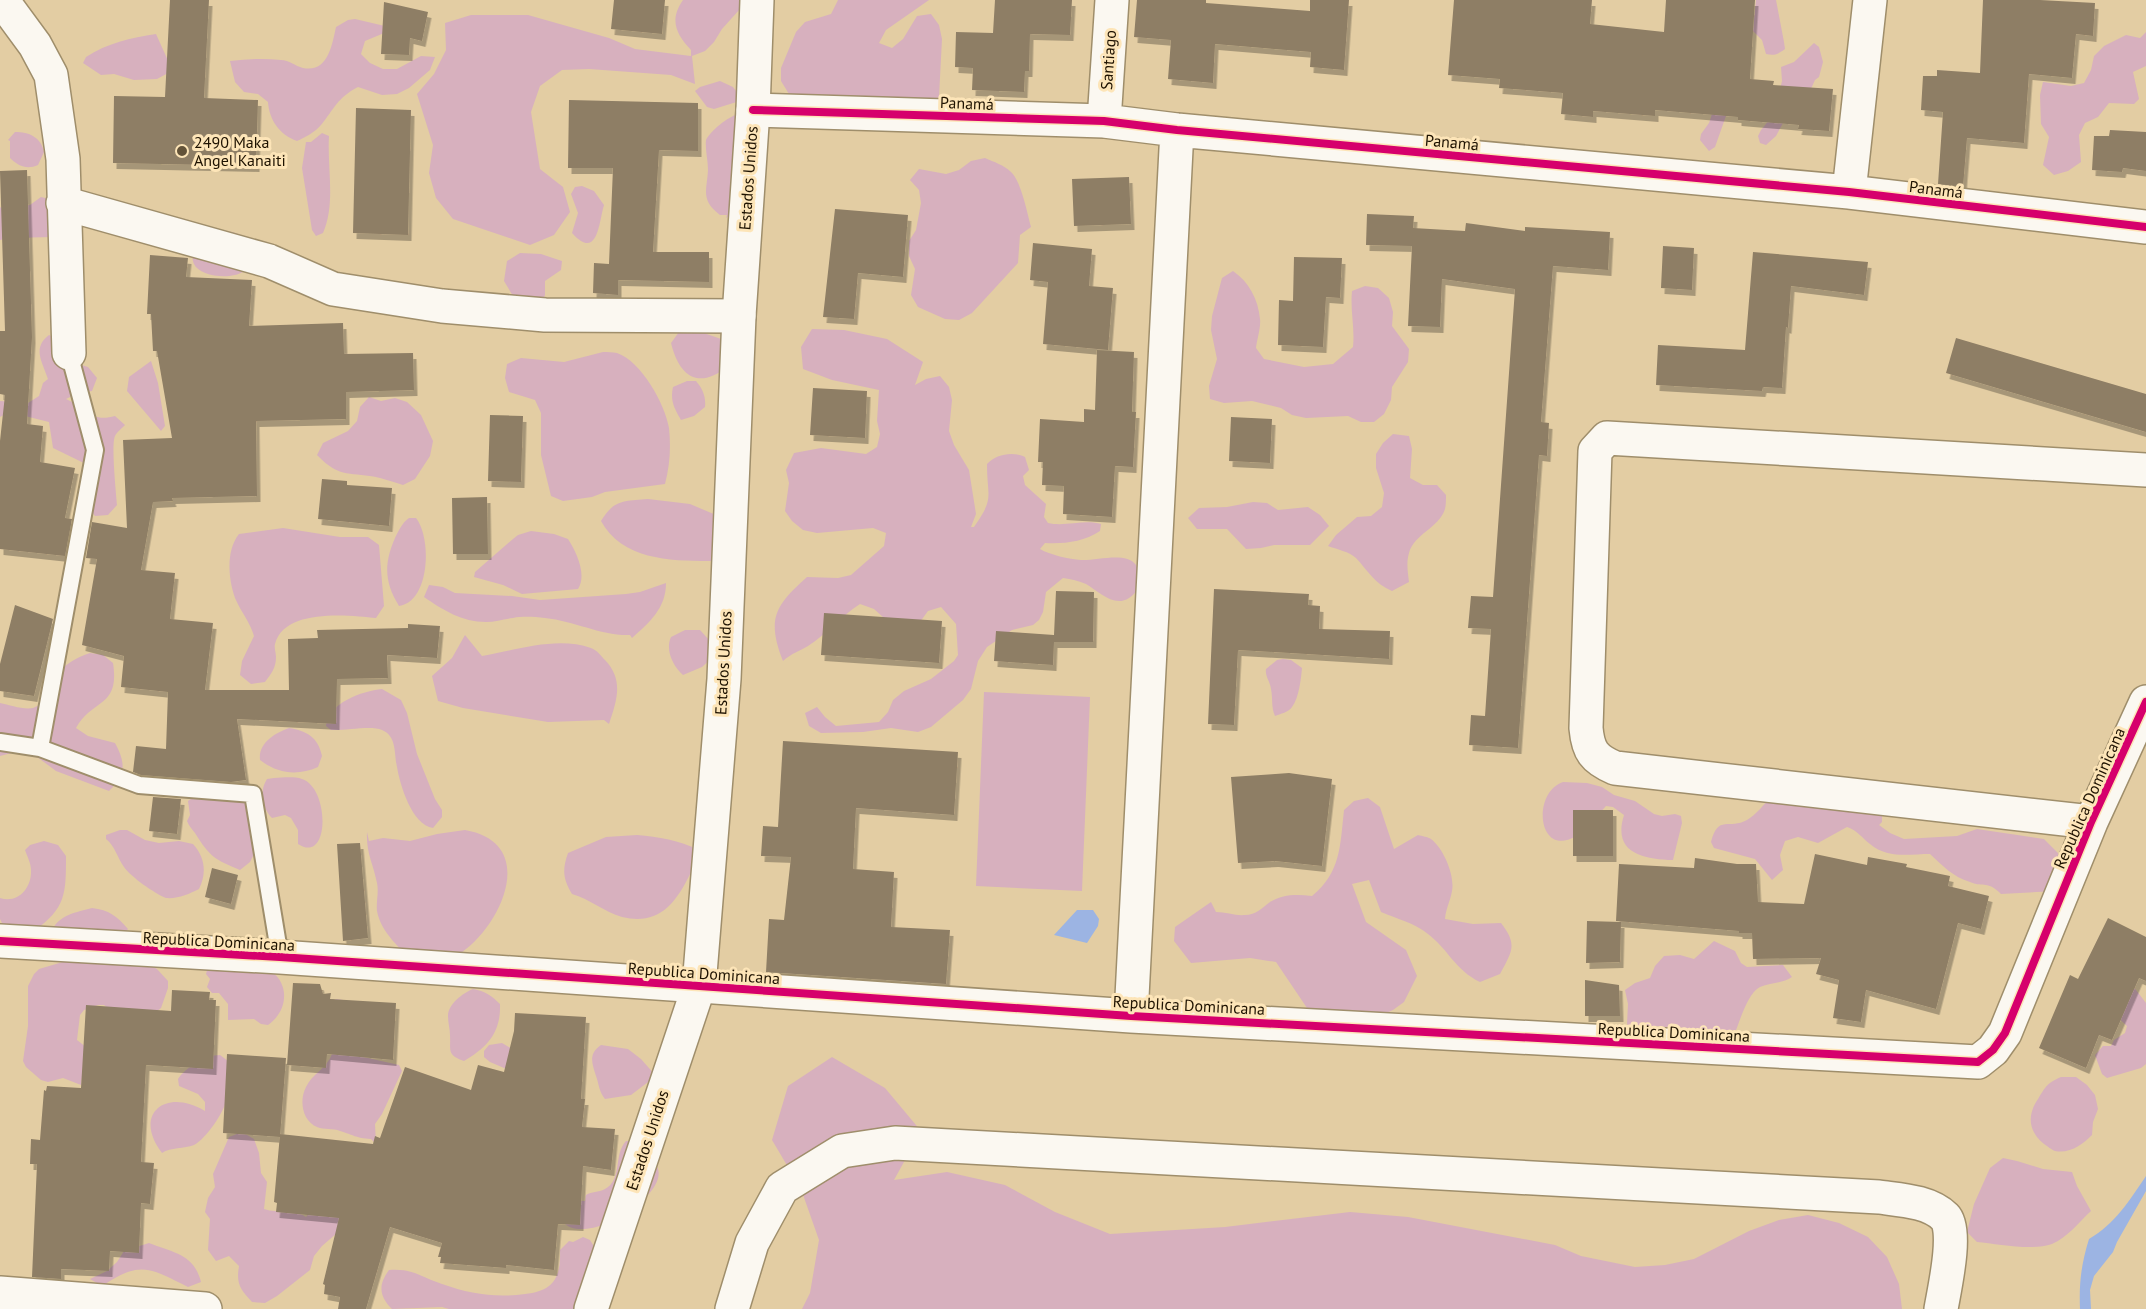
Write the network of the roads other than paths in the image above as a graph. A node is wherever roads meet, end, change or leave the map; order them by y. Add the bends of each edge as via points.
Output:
1 (2, 0) edge
2 (757, 0) edge
3 (1112, 0) edge
4 (1870, 0) edge
5 (753, 110) junction
6 (1104, 121) junction
7 (1177, 130) junction
8 (1849, 192) junction
9 (63, 203) junction
10 (2146, 227) edge
11 (739, 316) junction
12 (69, 353) joint
13 (2146, 470) edge
14 (2146, 702) edge
15 (0, 742) edge
16 (40, 748) junction
17 (2091, 822) junction
18 (0, 946) edge
19 (280, 957) junction
20 (699, 986) junction
21 (1131, 1016) junction
22 (0, 1293) edge
23 (166, 1307) edge
24 (205, 1309) edge
25 (591, 1309) edge
26 (732, 1309) edge
27 (1941, 1309) edge

1 - 9 street via 35,45 51,75 63,159
2 - 5 street, Estados Unidos
3 - 6 street, Santiago
4 - 8 street
5 - 6 street, Panamá
5 - 11 street, Estados Unidos
6 - 7 street, Panamá
7 - 8 street, Panamá
7 - 21 street
8 - 10 street, Panamá
9 - 11 street via 269,261 333,289 442,306 545,315
9 - 12 street
11 - 20 street, Estados Unidos via 724,679
12 - 16 lane via 95,450
13 - 17 street via 1607,438 1595,451 1586,728 1590,746 1601,762 1615,768
14 - 17 street, Republica Dominicana
15 - 16 lane
16 - 19 lane via 139,785 253,794
17 - 21 street, Republica Dominicana via 2005,1033 1978,1062
18 - 19 street, Republica Dominicana
19 - 20 street, Republica Dominicana
20 - 21 street, Republica Dominicana
20 - 25 street, Estados Unidos
22 - 23 street
23 - 24 street
26 - 27 street via 752,1243 782,1188 842,1150 895,1143 1912,1201 1947,1218 1952,1232

